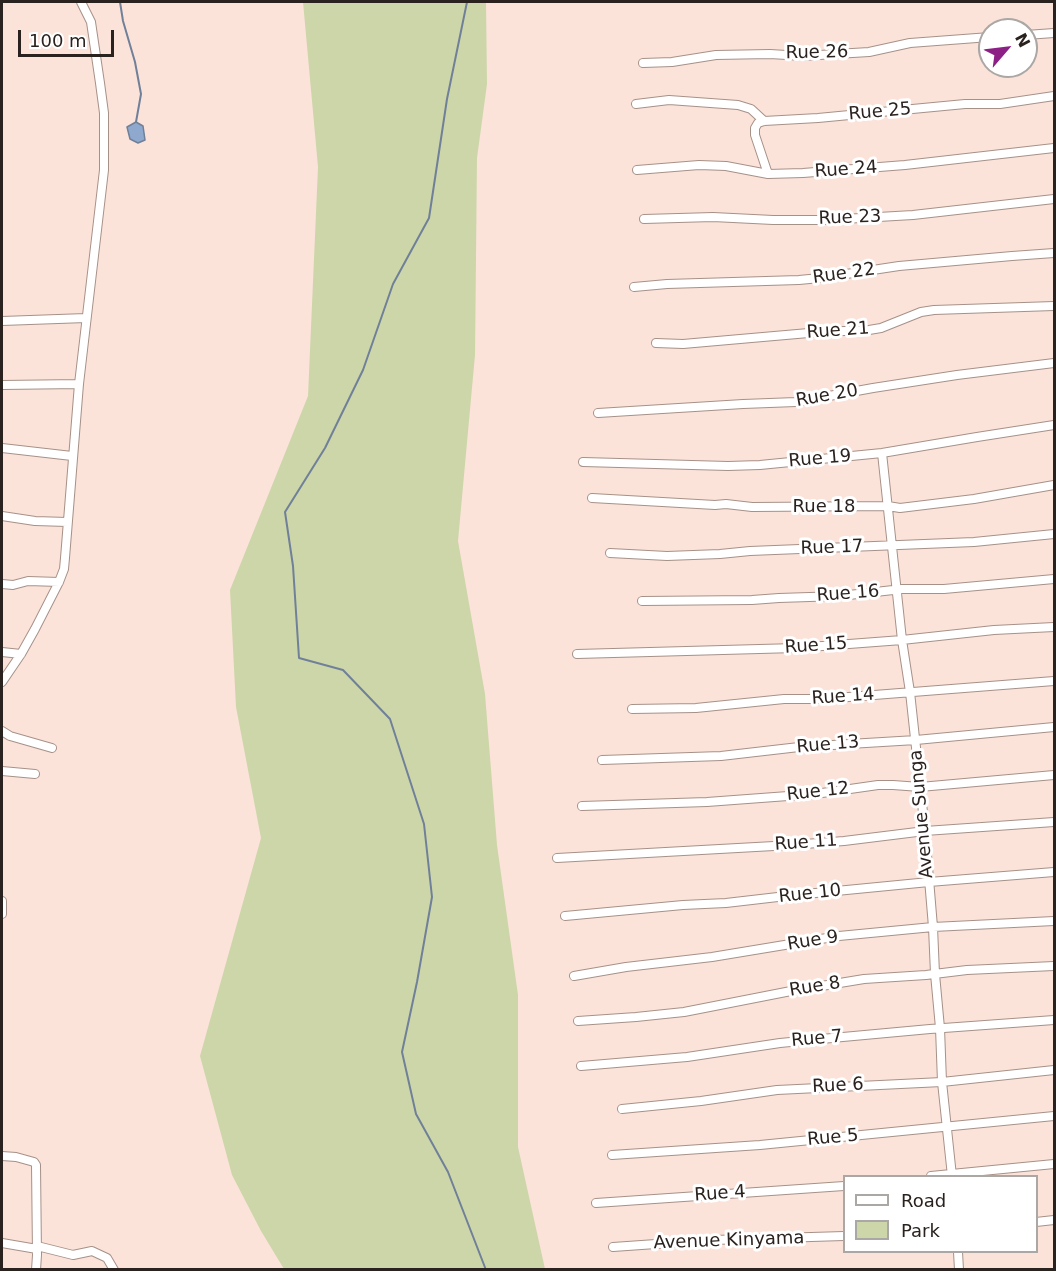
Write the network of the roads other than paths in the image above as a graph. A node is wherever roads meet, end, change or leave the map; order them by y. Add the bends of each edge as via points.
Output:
1 (81, 2) edge
2 (1054, 33) edge
3 (1038, 34) edge
4 (978, 38) edge
5 (643, 63) dead end
6 (1054, 96) edge
7 (636, 104) dead end
8 (764, 121) junction
9 (1054, 148) edge
10 (637, 170) dead end
11 (768, 174) junction
12 (1054, 199) edge
13 (644, 219) dead end
14 (1054, 253) edge
15 (634, 286) dead end
16 (1054, 306) edge
17 (86, 318) junction
18 (2, 321) edge
19 (656, 343) dead end
20 (1054, 363) edge
21 (79, 384) junction
22 (2, 385) edge
23 (598, 413) dead end
24 (1054, 425) edge
25 (2, 448) edge
26 (882, 453) junction
27 (72, 456) junction
28 (583, 462) dead end
29 (1054, 485) edge
30 (591, 498) dead end
31 (888, 506) junction
32 (2, 516) edge
33 (67, 522) junction
34 (1054, 534) edge
35 (892, 545) junction
36 (610, 553) dead end
37 (1054, 579) edge
38 (59, 582) junction
39 (2, 584) edge
40 (897, 590) junction
41 (642, 601) dead end
42 (1054, 627) edge
43 (902, 640) junction
44 (2, 652) edge
45 (21, 654) junction
46 (577, 654) dead end
47 (1054, 681) edge
48 (2, 682) edge
49 (910, 692) junction
50 (632, 710) dead end
51 (1054, 727) edge
52 (2, 731) edge
53 (916, 740) junction
54 (52, 748) dead end
55 (602, 760) dead end
56 (2, 771) edge
57 (36, 774) dead end
58 (1054, 775) edge
59 (920, 787) junction
60 (582, 806) dead end
61 (1054, 822) edge
62 (925, 831) junction
63 (557, 858) dead end
64 (1054, 872) edge
65 (928, 882) junction
66 (2, 901) edge
67 (2, 914) edge
68 (565, 916) dead end
69 (1054, 921) edge
70 (933, 927) junction
71 (1054, 966) edge
72 (934, 975) junction
73 (574, 976) dead end
74 (1054, 1020) edge
75 (578, 1021) dead end
76 (940, 1028) junction
77 (581, 1066) dead end
78 (1054, 1070) edge
79 (942, 1082) junction
80 (622, 1108) dead end
81 (1054, 1116) edge
82 (946, 1127) junction
83 (612, 1155) dead end
84 (2, 1156) edge
85 (1054, 1164) edge
86 (952, 1175) edge
87 (843, 1186) edge
88 (596, 1203) dead end
89 (1054, 1220) edge
90 (1038, 1222) edge
91 (843, 1236) edge
92 (2, 1243) edge
93 (613, 1247) dead end
94 (37, 1248) junction
95 (958, 1253) edge
96 (36, 1269) edge
97 (114, 1269) edge
98 (959, 1269) edge

1 - 17 street via 91,22 104,112 104,170
2 - 3 street
4 - 5 street, Rue 26 via 910,43 868,52 716,55
6 - 8 street, Rue 25 via 1000,104
7 - 8 street via 669,100 738,105 751,109
8 - 11 street via 758,123 755,135
9 - 11 street, Rue 24 via 882,167
10 - 11 street, Rue 24 via 699,165
12 - 13 street, Rue 23 via 913,216 826,220
14 - 15 street, Rue 22 via 899,266 799,280
16 - 19 street, Rue 21 via 934,310 869,330
17 - 18 street
17 - 21 street
20 - 23 street, Rue 20 via 796,402
21 - 22 street
21 - 27 street
24 - 26 street, Rue 19
25 - 27 street
26 - 28 street, Rue 19 via 728,466
26 - 31 street, Avenue Sunga
27 - 33 street
29 - 31 street, Rue 18 via 974,499
30 - 31 street, Rue 18 via 765,508
31 - 35 street, Avenue Sunga
32 - 33 street
33 - 38 street via 64,569
34 - 35 street, Rue 17
35 - 36 street, Rue 17 via 667,556
35 - 40 street, Avenue Sunga
37 - 40 street, Rue 16
38 - 39 street
38 - 45 street
40 - 41 street, Rue 16 via 752,600
40 - 43 street, Avenue Sunga
42 - 43 street, Rue 15
43 - 46 street, Rue 15 via 796,648
43 - 49 street, Avenue Sunga
44 - 45 street
45 - 48 street
47 - 49 street, Rue 14
49 - 50 street, Rue 14
49 - 53 street, Avenue Sunga
51 - 53 street, Rue 13
52 - 54 street
53 - 55 street, Rue 13 via 721,756
53 - 59 street, Avenue Sunga
56 - 57 street
58 - 59 street, Rue 12
59 - 60 street, Rue 12 via 878,785 707,802
59 - 62 street, Avenue Sunga
61 - 62 street, Rue 11
62 - 63 street, Rue 11 via 792,845
62 - 65 street, Avenue Sunga
64 - 65 street, Rue 10
65 - 68 street, Rue 10
65 - 70 street, Avenue Sunga
66 - 67 street
69 - 70 street, Rue 9
70 - 72 street, Avenue Sunga
70 - 73 street, Rue 9 via 839,936
71 - 72 street, Rue 8
72 - 75 street, Rue 8 via 864,979 684,1012
72 - 76 street, Avenue Sunga
74 - 76 street, Rue 7
76 - 77 street, Rue 7
76 - 79 street, Avenue Sunga
78 - 79 street, Rue 6
79 - 80 street, Rue 6 via 777,1090
79 - 82 street, Avenue Sunga
81 - 82 street, Rue 5
82 - 83 street, Rue 5
82 - 86 street, Avenue Sunga
84 - 94 street via 36,1165
85 - 86 street
87 - 88 street, Rue 4
89 - 90 street
91 - 93 street, Avenue Kinyama
92 - 94 street
94 - 96 street
94 - 97 street via 73,1256 92,1251 107,1258
95 - 98 street

